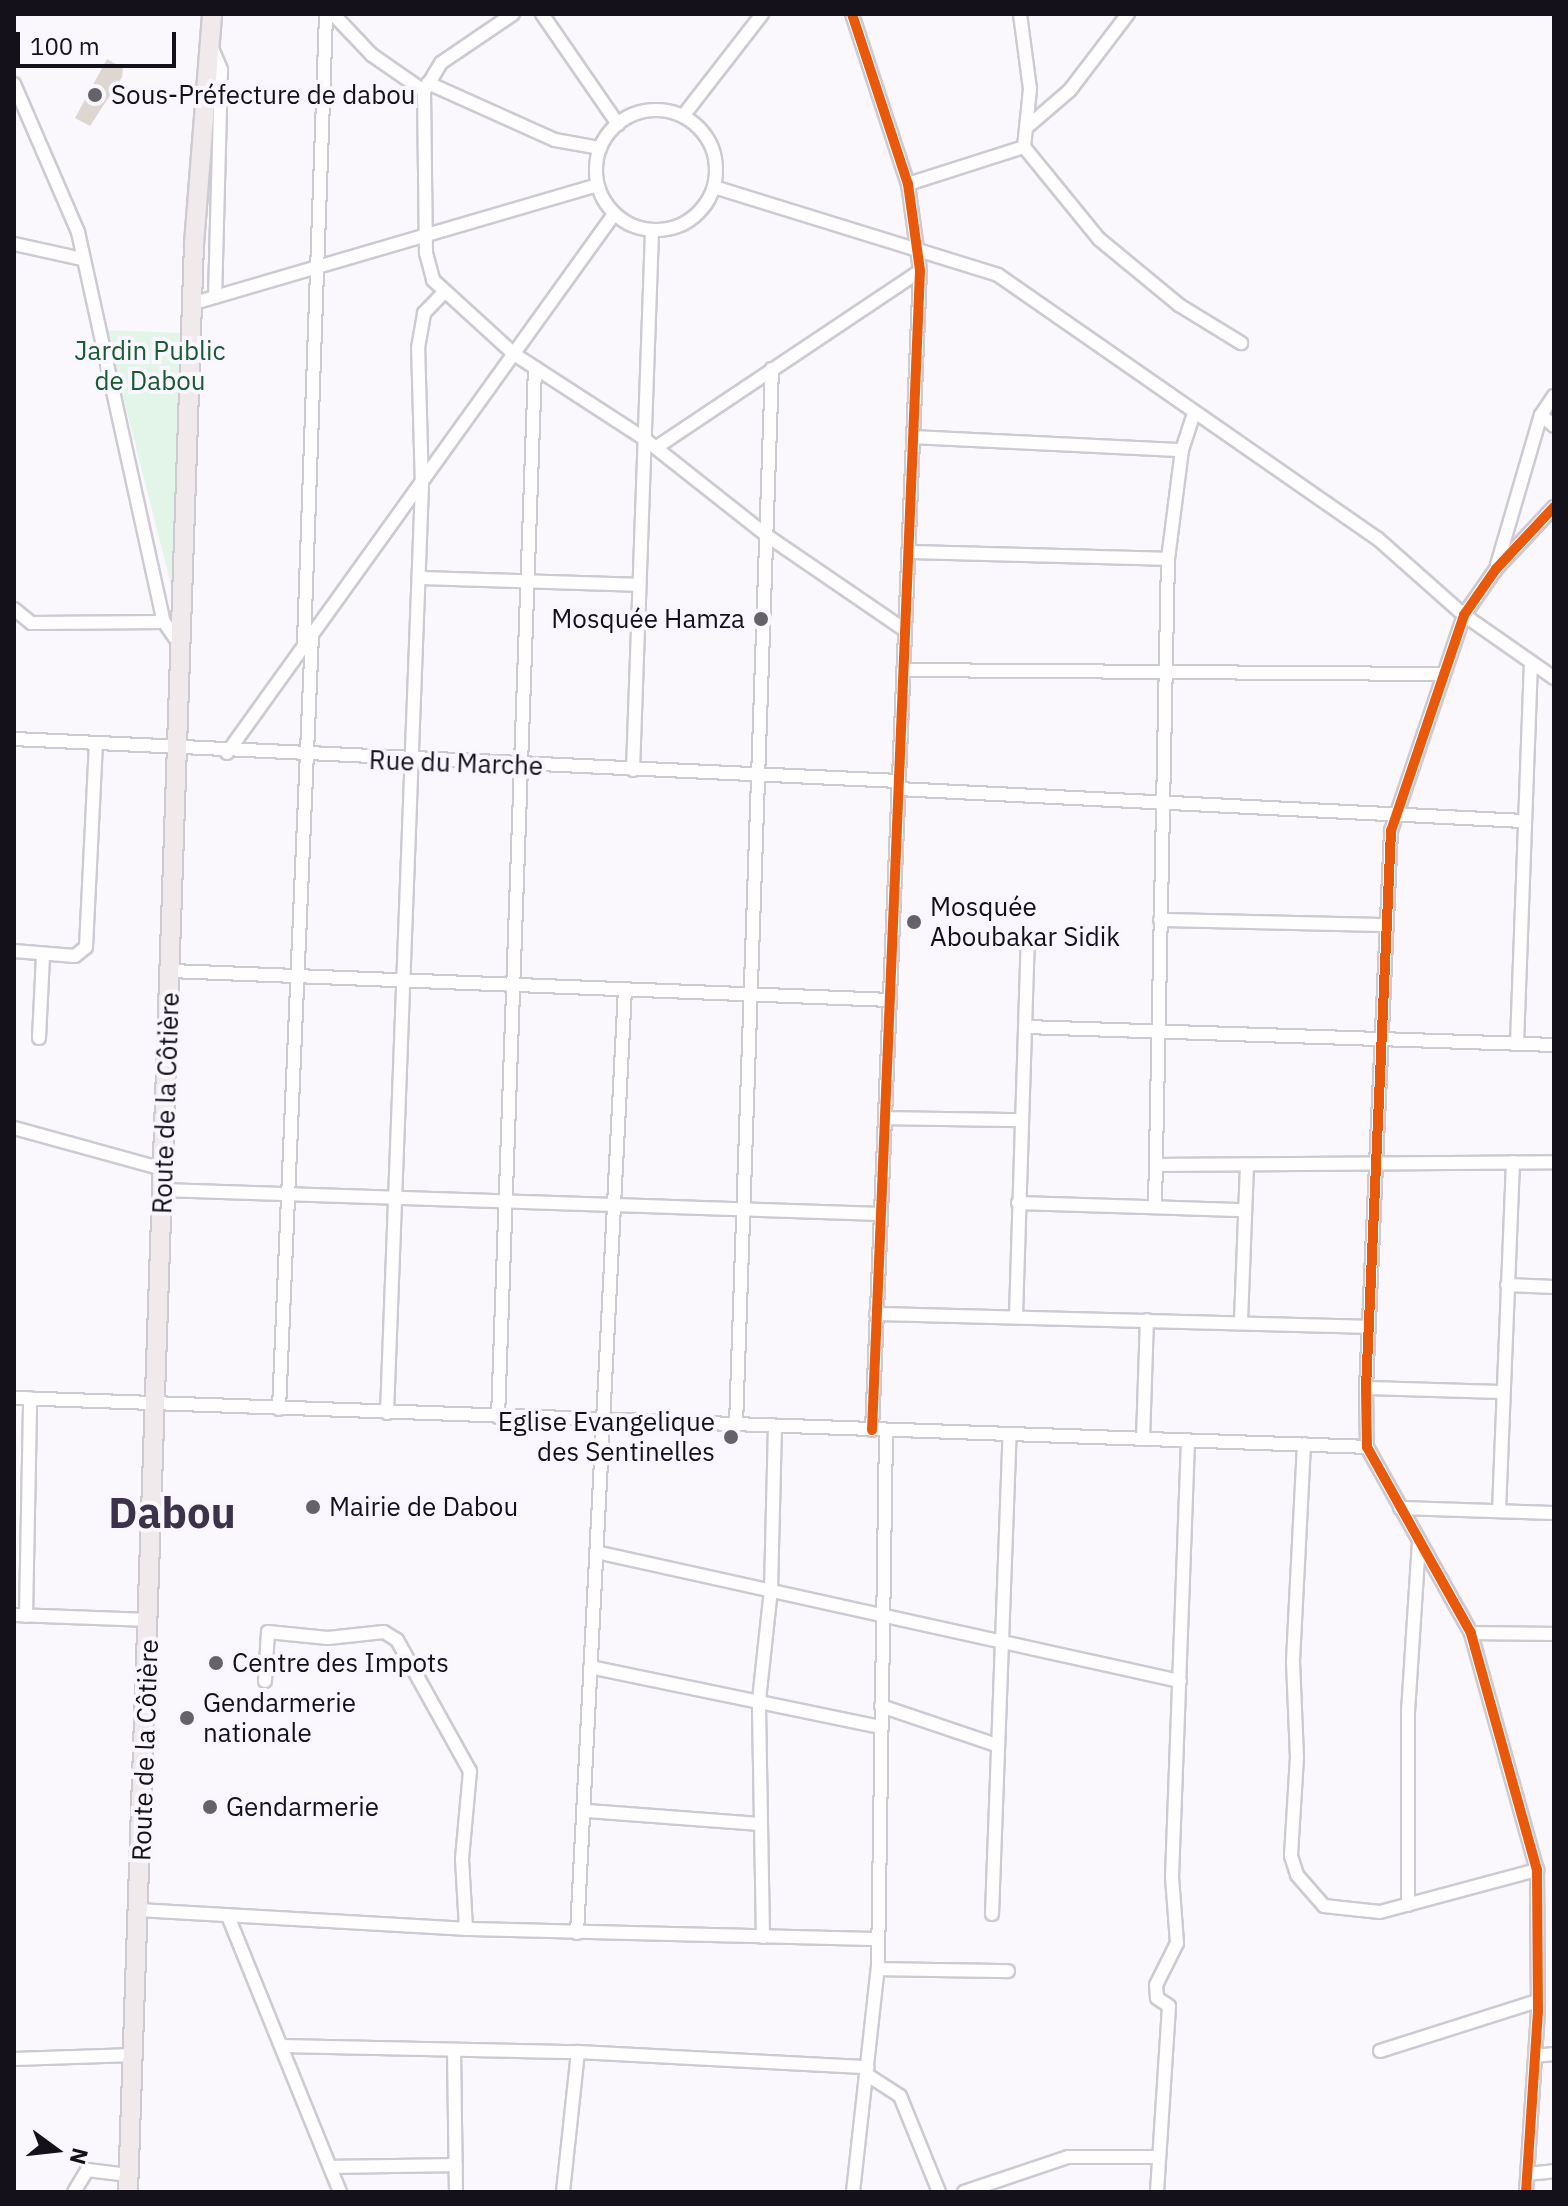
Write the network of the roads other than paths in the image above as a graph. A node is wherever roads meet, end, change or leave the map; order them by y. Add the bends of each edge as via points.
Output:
1 (212, 14) edge
2 (326, 14) edge
3 (333, 14) edge
4 (513, 14) edge
5 (542, 14) edge
6 (762, 14) edge
7 (852, 14) edge
8 (1020, 14) edge
9 (1128, 14) edge
10 (14, 84) edge
11 (426, 87) junction
12 (683, 116) junction
13 (618, 124) junction
14 (1026, 128) junction
15 (1024, 147) junction
16 (600, 148) junction
17 (206, 150) junction
18 (908, 184) junction
19 (597, 185) junction
20 (714, 187) junction
21 (614, 214) junction
22 (652, 231) junction
23 (428, 234) junction
24 (14, 244) edge
25 (194, 244) junction
26 (214, 245) junction
27 (917, 247) junction
28 (82, 259) junction
29 (319, 264) junction
30 (920, 271) junction
31 (445, 291) junction
32 (215, 297) junction
33 (194, 303) junction
34 (1241, 343) dead end
35 (514, 354) junction
36 (535, 368) junction
37 (772, 369) junction
38 (1554, 396) edge
39 (1194, 414) junction
40 (1541, 415) junction
41 (1554, 426) edge
42 (642, 437) junction
43 (913, 437) junction
44 (657, 447) junction
45 (1182, 450) junction
46 (422, 487) junction
47 (1554, 507) edge
48 (766, 535) junction
49 (908, 552) junction
50 (1168, 559) junction
51 (1496, 569) junction
52 (419, 578) junction
53 (527, 581) junction
54 (638, 585) junction
55 (14, 609) edge
56 (1464, 615) junction
57 (164, 622) junction
58 (905, 630) junction
59 (312, 633) junction
60 (303, 645) junction
61 (184, 651) junction
62 (1531, 664) junction
63 (903, 670) junction
64 (1165, 673) junction
65 (1442, 674) junction
66 (1554, 678) edge
67 (14, 739) edge
68 (96, 745) junction
69 (180, 751) junction
70 (227, 753) junction
71 (305, 757) junction
72 (410, 761) junction
73 (520, 765) junction
74 (633, 770) junction
75 (758, 775) junction
76 (899, 785) junction
77 (1161, 800) junction
78 (1396, 813) junction
79 (1524, 821) junction
80 (1160, 920) junction
81 (1386, 925) junction
82 (1028, 941) dead end
83 (14, 951) edge
84 (43, 955) junction
85 (171, 971) junction
86 (293, 976) junction
87 (403, 981) junction
88 (512, 985) junction
89 (625, 990) junction
90 (750, 995) junction
91 (890, 1000) junction
92 (1026, 1027) junction
93 (1160, 1031) junction
94 (1383, 1037) junction
95 (39, 1038) dead end
96 (1517, 1043) junction
97 (1554, 1045) edge
98 (885, 1118) junction
99 (1019, 1120) junction
100 (14, 1128) edge
101 (1513, 1162) junction
102 (1554, 1162) edge
103 (1156, 1165) junction
104 (1247, 1165) junction
105 (1376, 1165) junction
106 (163, 1169) junction
107 (162, 1190) junction
108 (286, 1194) junction
109 (396, 1198) junction
110 (503, 1202) junction
111 (1018, 1203) junction
112 (615, 1205) junction
113 (1155, 1206) junction
114 (743, 1209) junction
115 (1245, 1210) junction
116 (881, 1214) junction
117 (1507, 1285) junction
118 (1554, 1287) edge
119 (876, 1314) junction
120 (1016, 1315) junction
121 (1147, 1320) junction
122 (1241, 1321) junction
123 (1368, 1327) junction
124 (1366, 1388) junction
125 (1503, 1392) junction
126 (14, 1398) edge
127 (30, 1398) junction
128 (157, 1405) junction
129 (279, 1409) junction
130 (387, 1413) junction
131 (498, 1417) junction
132 (604, 1420) junction
133 (736, 1425) junction
134 (775, 1426) junction
135 (872, 1430) junction
136 (886, 1430) junction
137 (1010, 1434) junction
138 (1143, 1439) junction
139 (1188, 1440) junction
140 (1304, 1444) junction
141 (1367, 1447) junction
142 (1400, 1508) junction
143 (1499, 1511) junction
144 (1554, 1513) edge
145 (1419, 1541) junction
146 (596, 1552) junction
147 (771, 1589) junction
148 (883, 1614) junction
149 (20, 1616) edge
150 (150, 1620) junction
151 (1471, 1633) junction
152 (1554, 1634) edge
153 (999, 1639) junction
154 (590, 1667) junction
155 (265, 1681) dead end
156 (1180, 1681) junction
157 (759, 1700) junction
158 (881, 1706) junction
159 (881, 1727) junction
160 (996, 1745) junction
161 (587, 1811) junction
162 (761, 1824) junction
163 (1537, 1870) junction
164 (1408, 1905) junction
165 (140, 1910) junction
166 (992, 1914) dead end
167 (228, 1916) junction
168 (466, 1929) junction
169 (577, 1933) junction
170 (763, 1937) junction
171 (1554, 1938) edge
172 (877, 1939) junction
173 (1539, 1940) junction
174 (878, 1969) junction
175 (1008, 1971) dead end
176 (1538, 2001) junction
177 (281, 2046) junction
178 (454, 2050) junction
179 (1380, 2051) dead end
180 (578, 2052) junction
181 (1554, 2054) edge
182 (134, 2055) junction
183 (1535, 2056) junction
184 (14, 2059) edge
185 (867, 2070) junction
186 (1158, 2157) junction
187 (456, 2165) junction
188 (330, 2167) junction
189 (1554, 2171) edge
190 (1527, 2174) junction
191 (129, 2183) edge
192 (74, 2192) edge
193 (340, 2192) edge
194 (456, 2192) edge
195 (563, 2192) edge
196 (853, 2192) edge
197 (939, 2192) edge
198 (964, 2192) edge
199 (1157, 2192) edge
200 (1526, 2192) edge

1 - 17 main road, Route de la Côtière
2 - 29 street
3 - 11 street via 372,55
4 - 11 street via 441,63
5 - 13 street
6 - 12 street
7 - 18 street
8 - 14 street via 1030,89
9 - 14 street via 1070,90
10 - 28 street via 78,232
11 - 16 street via 555,140
11 - 23 street
12 - 13 street via 650,110
12 - 20 street via 711,146
13 - 16 street
14 - 15 street
15 - 18 street
15 - 34 street via 1099,239 1179,305
16 - 19 street
17 - 25 main road, Route de la Côtière
17 - 26 street
18 - 27 street
19 - 21 street
19 - 23 street
20 - 22 street via 690,220
20 - 27 street
21 - 22 street
21 - 35 street
22 - 42 street
23 - 29 street
23 - 31 street via 428,267
24 - 28 street
25 - 26 street
25 - 33 main road, Route de la Côtière
26 - 32 street
27 - 30 street
27 - 39 street via 998,275
28 - 57 street
29 - 32 street
29 - 60 street
30 - 37 street
30 - 43 street
31 - 35 street
31 - 46 street via 424,313 420,329
32 - 33 street
33 - 61 main road, Route de la Côtière
35 - 36 street
35 - 46 street
36 - 42 street
36 - 53 street
37 - 44 street
37 - 48 street
38 - 40 street
39 - 45 street
39 - 56 street via 1378,539
40 - 41 street
40 - 51 street
42 - 44 street
42 - 54 street
43 - 45 street
43 - 49 street
44 - 48 street
45 - 50 street
46 - 52 street
46 - 59 street
47 - 51 street
48 - 58 street
48 - 75 street
49 - 50 street
49 - 58 street
50 - 64 street
51 - 56 street
52 - 53 street
52 - 72 street
53 - 54 street
53 - 73 street
54 - 74 street
55 - 57 street via 31,623
56 - 62 street
56 - 65 street
57 - 61 street
58 - 63 street
59 - 60 street
59 - 71 street
60 - 70 street
61 - 69 main road, Route de la Côtière
62 - 66 street
62 - 79 street
63 - 64 street
63 - 76 street
64 - 65 street
64 - 77 street
65 - 78 street
67 - 68 street, Rue du Marche
68 - 69 street, Rue du Marche
68 - 84 street via 86,947 75,956
69 - 70 street, Rue du Marche
69 - 85 main road, Route de la Côtière
70 - 71 street, Rue du Marche
71 - 72 street, Rue du Marche
71 - 86 street
72 - 73 street, Rue du Marche
72 - 87 street
73 - 74 street, Rue du Marche
73 - 88 street
74 - 75 street, Rue du Marche
75 - 76 street, Rue du Marche
75 - 90 street
76 - 77 street, Rue du Marche
76 - 91 street
77 - 78 street, Rue du Marche
77 - 80 street
78 - 79 street, Rue du Marche
78 - 81 street
79 - 96 street
80 - 81 street
80 - 93 street
81 - 94 street
82 - 92 street
83 - 84 street
84 - 95 street
85 - 86 street
85 - 106 main road, Route de la Côtière
86 - 87 street
86 - 108 street
87 - 88 street
87 - 109 street
88 - 89 street
88 - 110 street
89 - 90 street
89 - 112 street
90 - 91 street
90 - 114 street
91 - 98 street
92 - 93 street
92 - 99 street
93 - 94 street
93 - 103 street
94 - 96 street
94 - 105 street
96 - 97 street
98 - 99 street
98 - 116 street
99 - 111 street
100 - 106 street
101 - 102 street
101 - 105 street
101 - 117 street
103 - 104 street
103 - 113 street
104 - 105 street
104 - 115 street
105 - 123 street
106 - 107 main road, Route de la Côtière
107 - 108 street
107 - 128 main road, Route de la Côtière
108 - 109 street
108 - 129 street
109 - 110 street
109 - 130 street
110 - 112 street
110 - 131 street
111 - 113 street
111 - 120 street
112 - 114 street
112 - 132 street
113 - 115 street
114 - 116 street
114 - 133 street
115 - 122 street
116 - 119 street
117 - 118 street
117 - 125 street
119 - 120 street
119 - 135 street
120 - 121 street
121 - 122 street
121 - 138 street
122 - 123 street
123 - 124 street
124 - 125 street
124 - 141 street
125 - 143 street
126 - 127 street
127 - 128 street
127 - 149 street
128 - 129 street
128 - 150 main road, Route de la Côtière
129 - 130 street
130 - 131 street
131 - 132 street
132 - 133 street
132 - 146 street
133 - 134 street
134 - 135 street
134 - 147 street
135 - 136 street
136 - 137 street
136 - 148 street
137 - 138 street
137 - 153 street
138 - 139 street
139 - 140 street
139 - 156 street
140 - 141 street
140 - 164 street via 1291,1856 1309,1893 1324,1906 1380,1912
141 - 142 street
142 - 143 street
142 - 145 street
143 - 144 street
145 - 151 street
145 - 164 street via 1408,1712
146 - 147 street
146 - 154 street
147 - 148 street
147 - 157 street
148 - 153 street
148 - 158 street
149 - 150 street
150 - 165 main road, Route de la Côtière
151 - 152 street
151 - 163 street
153 - 156 street
153 - 160 street
154 - 157 street
154 - 161 street
155 - 168 street via 268,1632 328,1638 384,1632 397,1640 470,1771 462,1859
156 - 186 street via 1171,1908 1177,1943 1156,1985 1157,1998 1169,2006
157 - 159 street
157 - 162 street
158 - 159 street
158 - 160 street
159 - 172 street
160 - 166 street
161 - 162 street
161 - 169 street
162 - 170 street
163 - 164 street
163 - 173 street
165 - 167 street
165 - 182 main road, Route de la Côtière
167 - 168 street
167 - 177 street
168 - 169 street
169 - 170 street
170 - 172 street
171 - 173 street
172 - 174 street
173 - 176 street
174 - 175 street
174 - 185 street
176 - 179 street
176 - 183 street
177 - 178 street
177 - 188 street
178 - 180 street
178 - 187 street
180 - 185 street
180 - 195 street
181 - 183 street
182 - 184 street
182 - 191 main road, Route de la Côtière
183 - 190 street
185 - 196 street
185 - 197 street via 900,2096
186 - 198 street via 1068,2157
186 - 199 street
187 - 188 street
187 - 194 street
188 - 193 street
189 - 190 street
190 - 200 street
191 - 192 street via 87,2170

